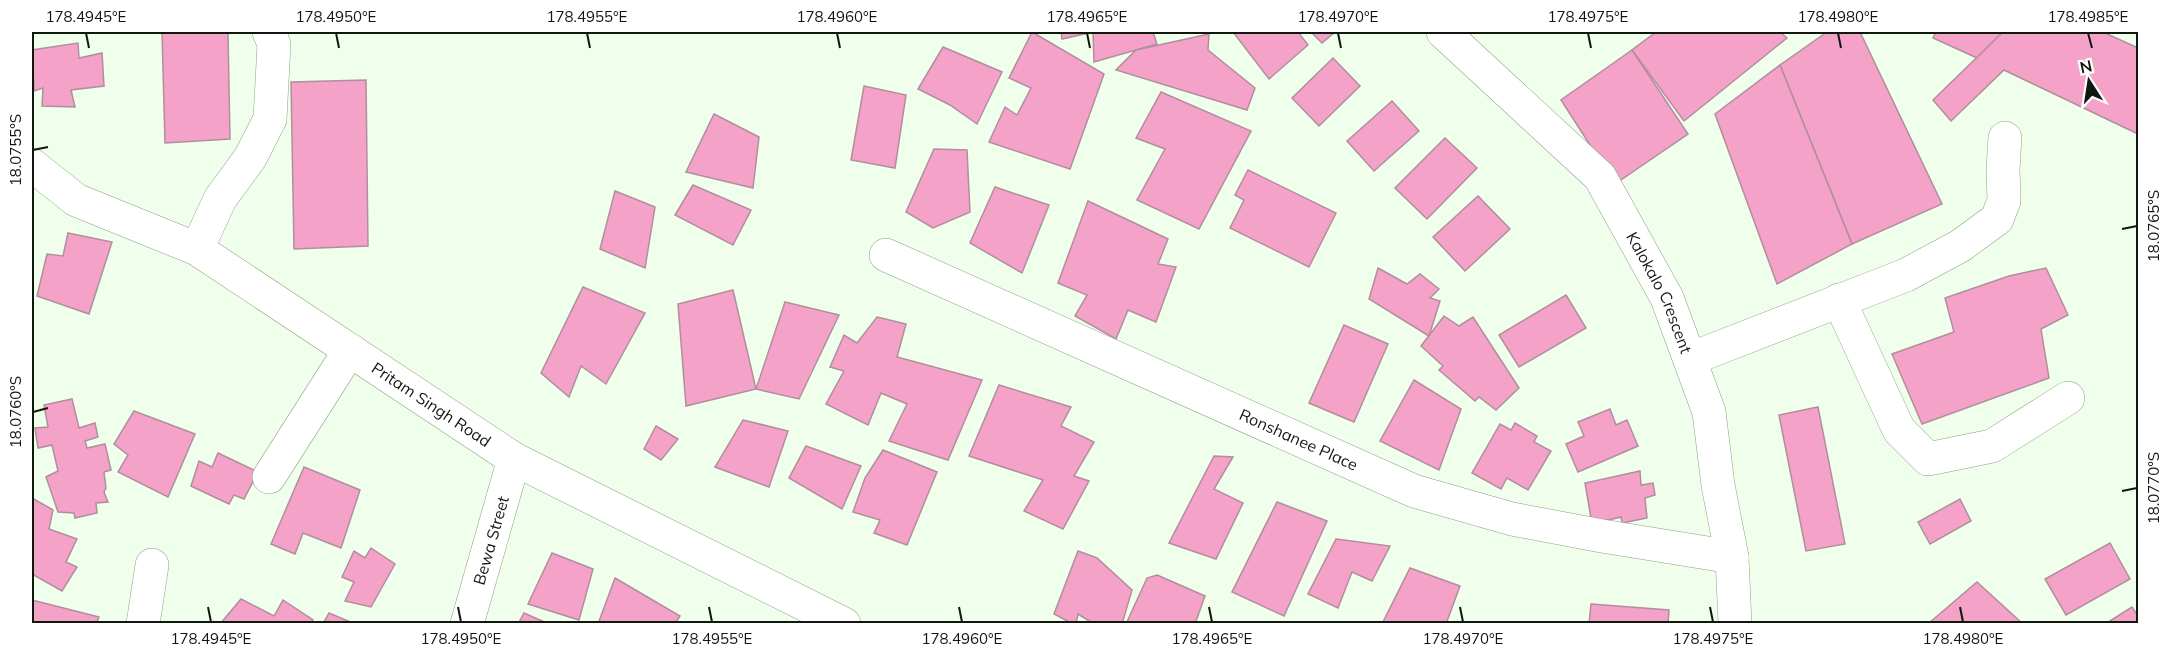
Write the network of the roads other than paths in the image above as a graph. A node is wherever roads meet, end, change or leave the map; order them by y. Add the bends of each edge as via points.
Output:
1 (269, 32) edge
2 (1443, 32) edge
3 (2005, 138) dead end
4 (32, 165) edge
5 (197, 249) junction
6 (886, 255) dead end
7 (1839, 300) junction
8 (350, 350) junction
9 (1690, 359) junction
10 (2068, 398) dead end
11 (514, 459) junction
12 (269, 477) dead end
13 (1732, 557) junction
14 (152, 565) dead end
15 (143, 624) edge
16 (467, 624) edge
17 (844, 624) edge
18 (1735, 624) edge

1 - 5 street via 274,44 270,119 250,158 220,199
2 - 9 street, Kalokalo Crescent via 1600,177 1667,298
3 - 7 street via 2004,201 1997,219 1960,246 1906,275
4 - 5 street, Pritam Singh Road via 76,200
5 - 8 street, Pritam Singh Road
6 - 13 street, Ronshanee Place via 1414,491 1512,519
7 - 9 street
7 - 10 street via 1899,430 1928,459 1992,446
8 - 11 street, Pritam Singh Road
8 - 12 street
9 - 13 street, Kalokalo Crescent via 1708,412
11 - 16 street, Bewa Street
11 - 17 street, Pritam Singh Road
13 - 18 street, Kalokalo Crescent
14 - 15 street

